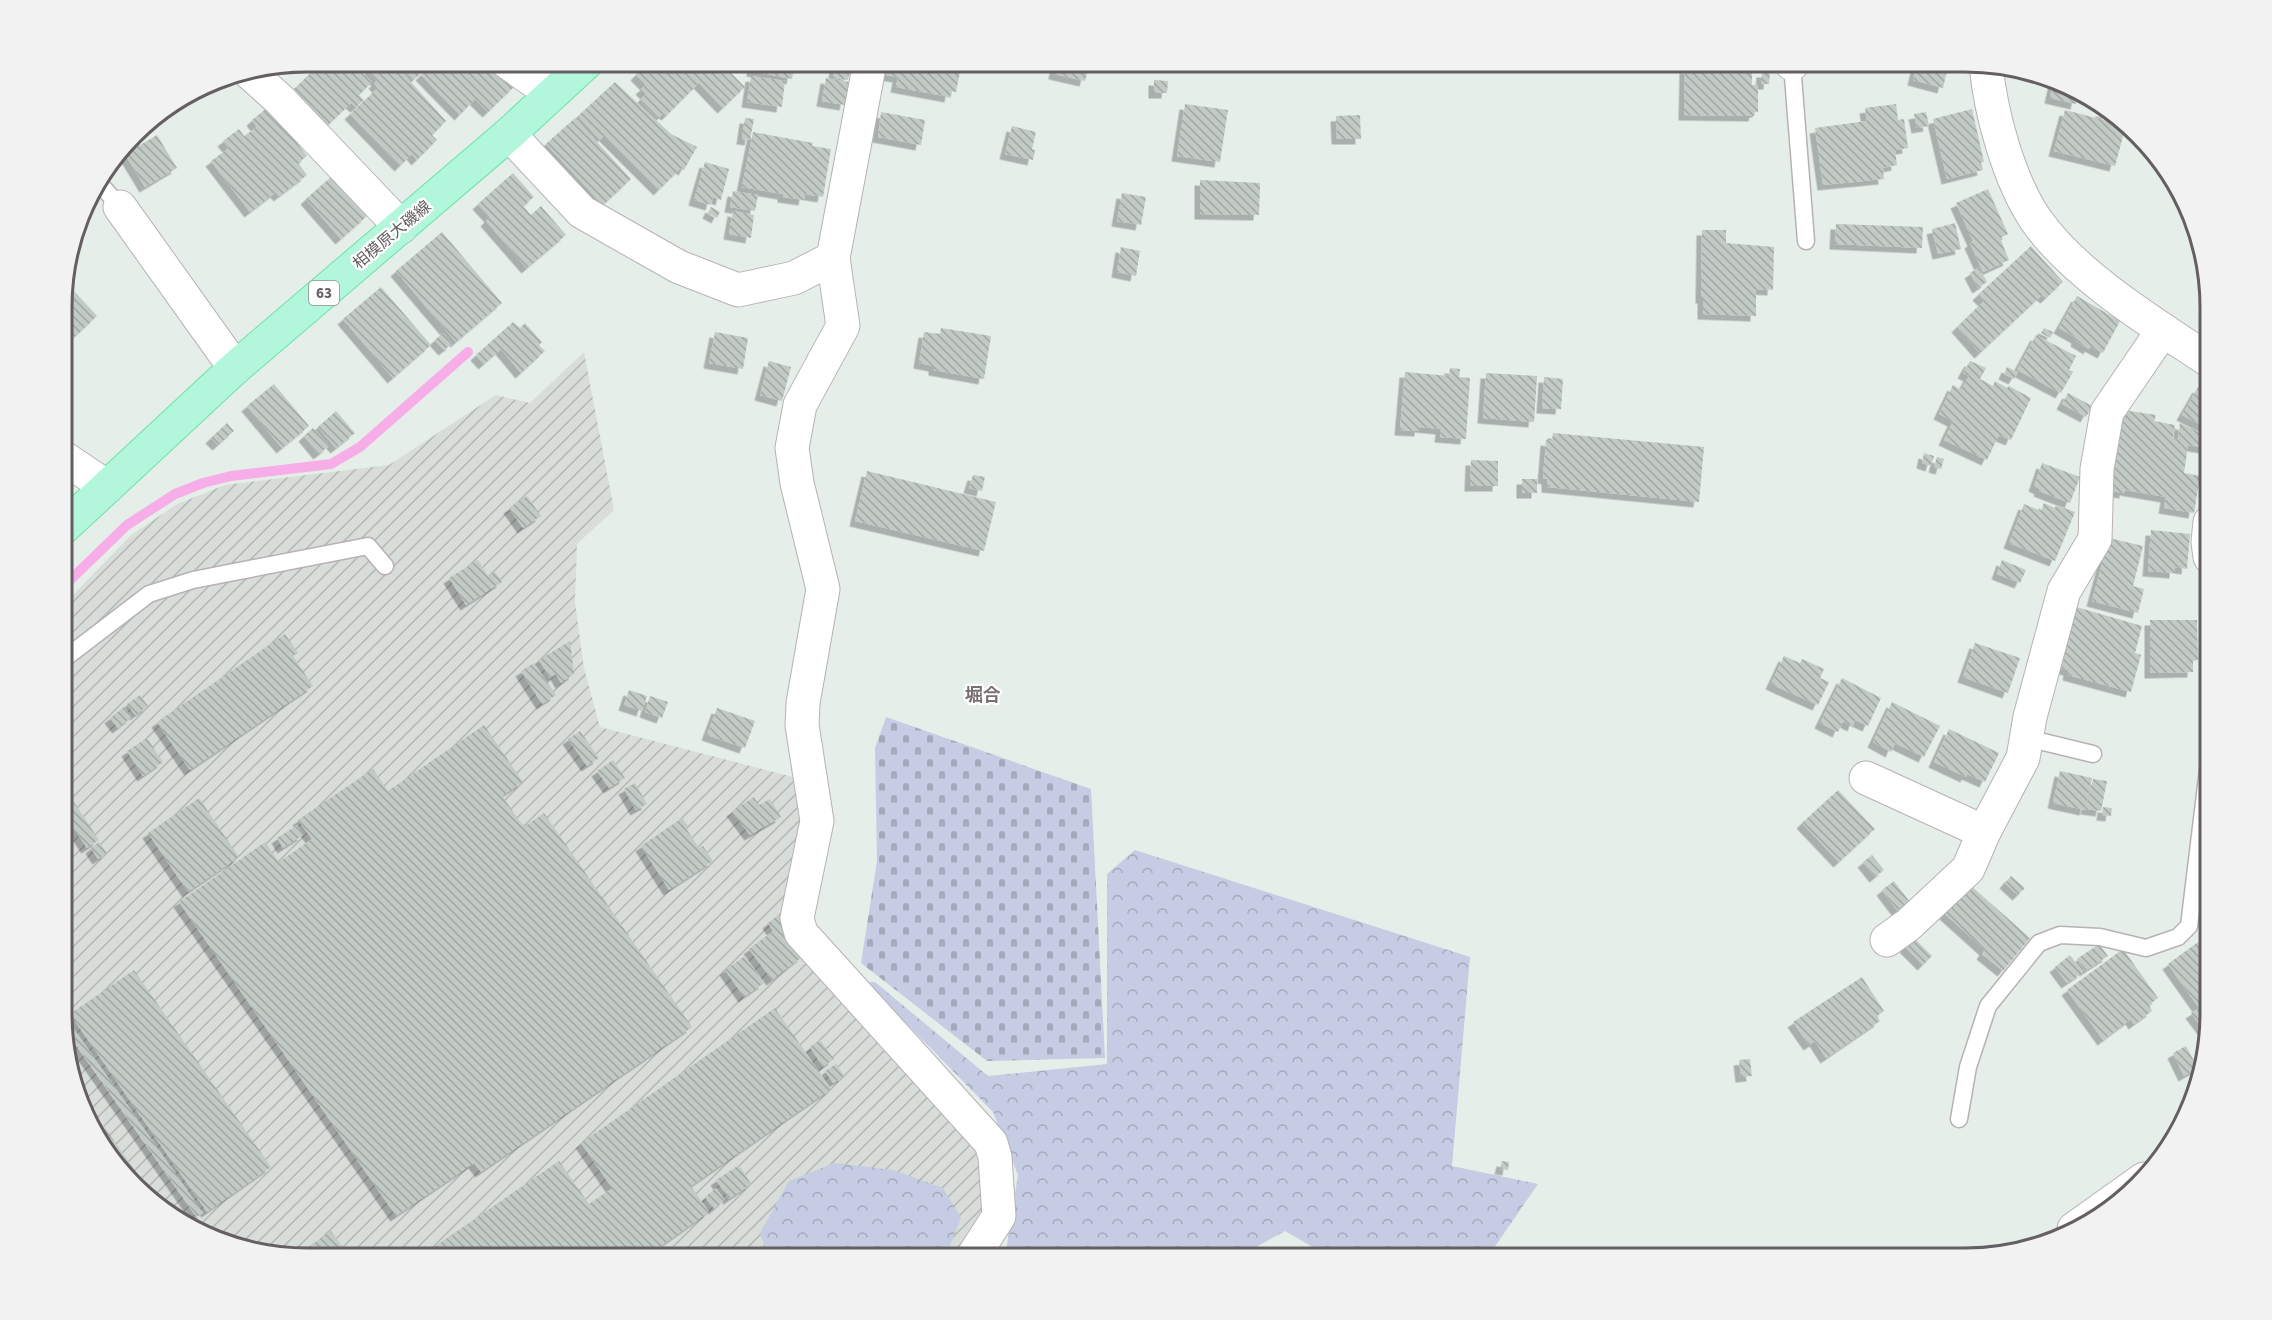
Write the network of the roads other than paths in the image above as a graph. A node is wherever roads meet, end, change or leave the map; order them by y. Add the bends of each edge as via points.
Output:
1 (521, 72) edge
2 (575, 72) edge
3 (868, 72) edge
4 (1793, 72) edge
5 (1987, 73) edge
6 (256, 78) edge
7 (551, 93) junction
8 (509, 134) junction
9 (109, 196) edge
10 (401, 227) junction
11 (1806, 241) dead end
12 (833, 258) junction
13 (2163, 330) junction
14 (2200, 354) edge
15 (235, 368) junction
16 (72, 463) edge
17 (107, 487) junction
18 (72, 520) edge
19 (385, 566) dead end
20 (72, 653) edge
21 (2027, 738) junction
22 (2093, 754) dead end
23 (1866, 778) dead end
24 (1984, 832) junction
25 (2200, 835) edge
26 (1887, 940) dead end
27 (1959, 1119) dead end
28 (978, 1248) edge

1 - 7 street
2 - 7 main road, 相模原大磯線 / 63
3 - 12 street
4 - 11 lane
5 - 13 street via 2010,170 2036,220 2077,266
6 - 10 street
7 - 8 main road, 相模原大磯線 / 63
8 - 10 main road, 相模原大磯線 / 63
8 - 12 street via 582,212 679,267 738,290 794,278
9 - 15 street
10 - 15 main road, 相模原大磯線 / 63
12 - 28 street via 843,326 800,405 792,448 823,589 802,725 817,821 797,918 801,933 991,1143 999,1216
13 - 14 street
13 - 21 street via 2108,412 2097,469 2095,539 2064,591
15 - 17 main road, 相模原大磯線 / 63
16 - 17 street
17 - 18 main road, 相模原大磯線 / 63
19 - 20 lane via 368,546 193,580 149,594
21 - 22 lane
21 - 24 street via 2022,758
23 - 24 street
24 - 26 street via 1968,868
25 - 27 lane via 2189,926 2178,937 2146,948 2100,937 2060,934 2039,943 1988,1006 1968,1067

